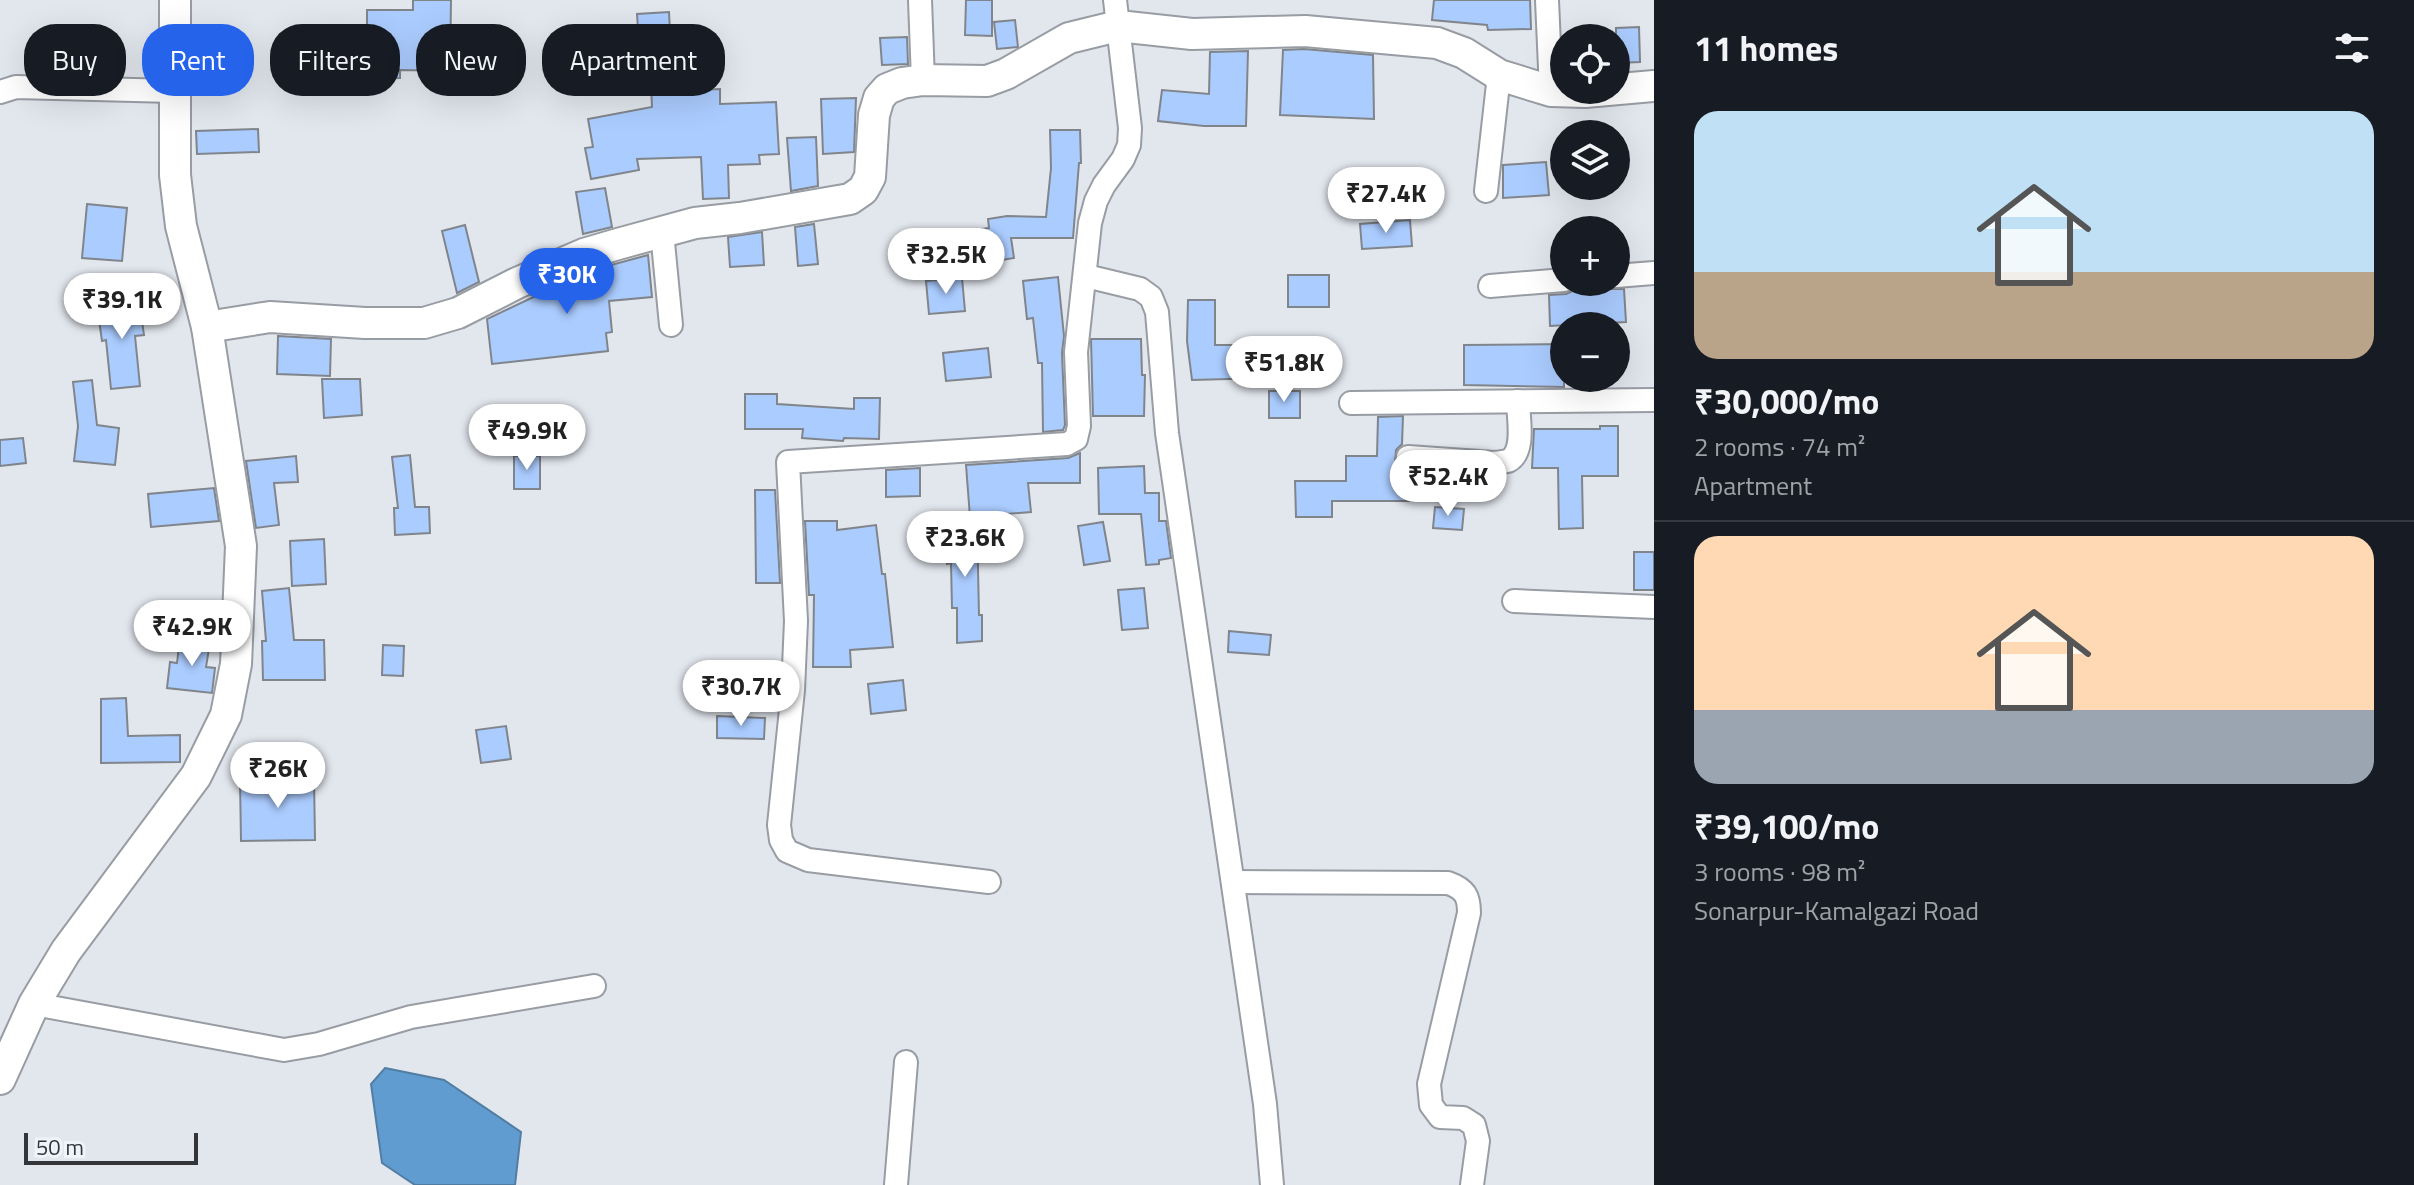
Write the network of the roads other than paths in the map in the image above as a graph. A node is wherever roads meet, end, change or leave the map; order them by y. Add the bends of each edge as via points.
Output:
1 (175, 0) edge
2 (920, 0) edge
3 (1547, 0) edge
4 (1116, 13) edge
5 (174, 24) edge
6 (1550, 68) edge
7 (1499, 75) junction
8 (923, 80) junction
9 (1654, 86) edge
10 (1630, 88) edge
11 (142, 90) edge
12 (1550, 91) edge
13 (0, 92) edge
14 (173, 96) edge
15 (1486, 191) dead end
16 (662, 232) junction
17 (1654, 273) edge
18 (1630, 275) edge
19 (1086, 276) junction
20 (1550, 281) edge
21 (1490, 286) dead end
22 (671, 325) dead end
23 (207, 327) junction
24 (1654, 400) edge
25 (1518, 401) junction
26 (1351, 403) dead end
27 (1408, 457) dead end
28 (1514, 601) dead end
29 (1654, 607) edge
30 (989, 882) dead end
31 (1233, 882) junction
32 (594, 986) dead end
33 (34, 1004) junction
34 (906, 1062) dead end
35 (0, 1079) edge
36 (896, 1185) edge
37 (1272, 1185) edge
38 (1472, 1185) edge

1 - 5 street
2 - 8 street
3 - 6 street
4 - 7 street via 1192,34 1305,31 1437,43
4 - 8 street via 987,81
4 - 19 street via 1129,145 1096,201
7 - 12 street
7 - 15 street
8 - 16 street via 887,89 879,98 870,177 850,199
9 - 10 street
11 - 13 street via 16,87
14 - 23 street via 181,226
16 - 22 street
16 - 23 street via 584,254 458,313 424,323 270,317
17 - 18 street
19 - 30 street via 1076,352 1076,439 1067,444 788,462 796,621 781,840 787,851 808,860
19 - 31 street via 1140,289 1151,297 1157,312 1167,433
20 - 21 street
23 - 33 street via 241,546 236,664 226,715 196,776 66,951
24 - 25 street
25 - 26 street
25 - 27 street via 1517,452 1508,461
28 - 29 street
31 - 37 street
31 - 38 street via 1461,887 1469,898 1469,913 1429,1084 1431,1105 1440,1117 1463,1118 1474,1125 1478,1141
32 - 33 street via 411,1017 284,1050
33 - 35 street
34 - 36 street

